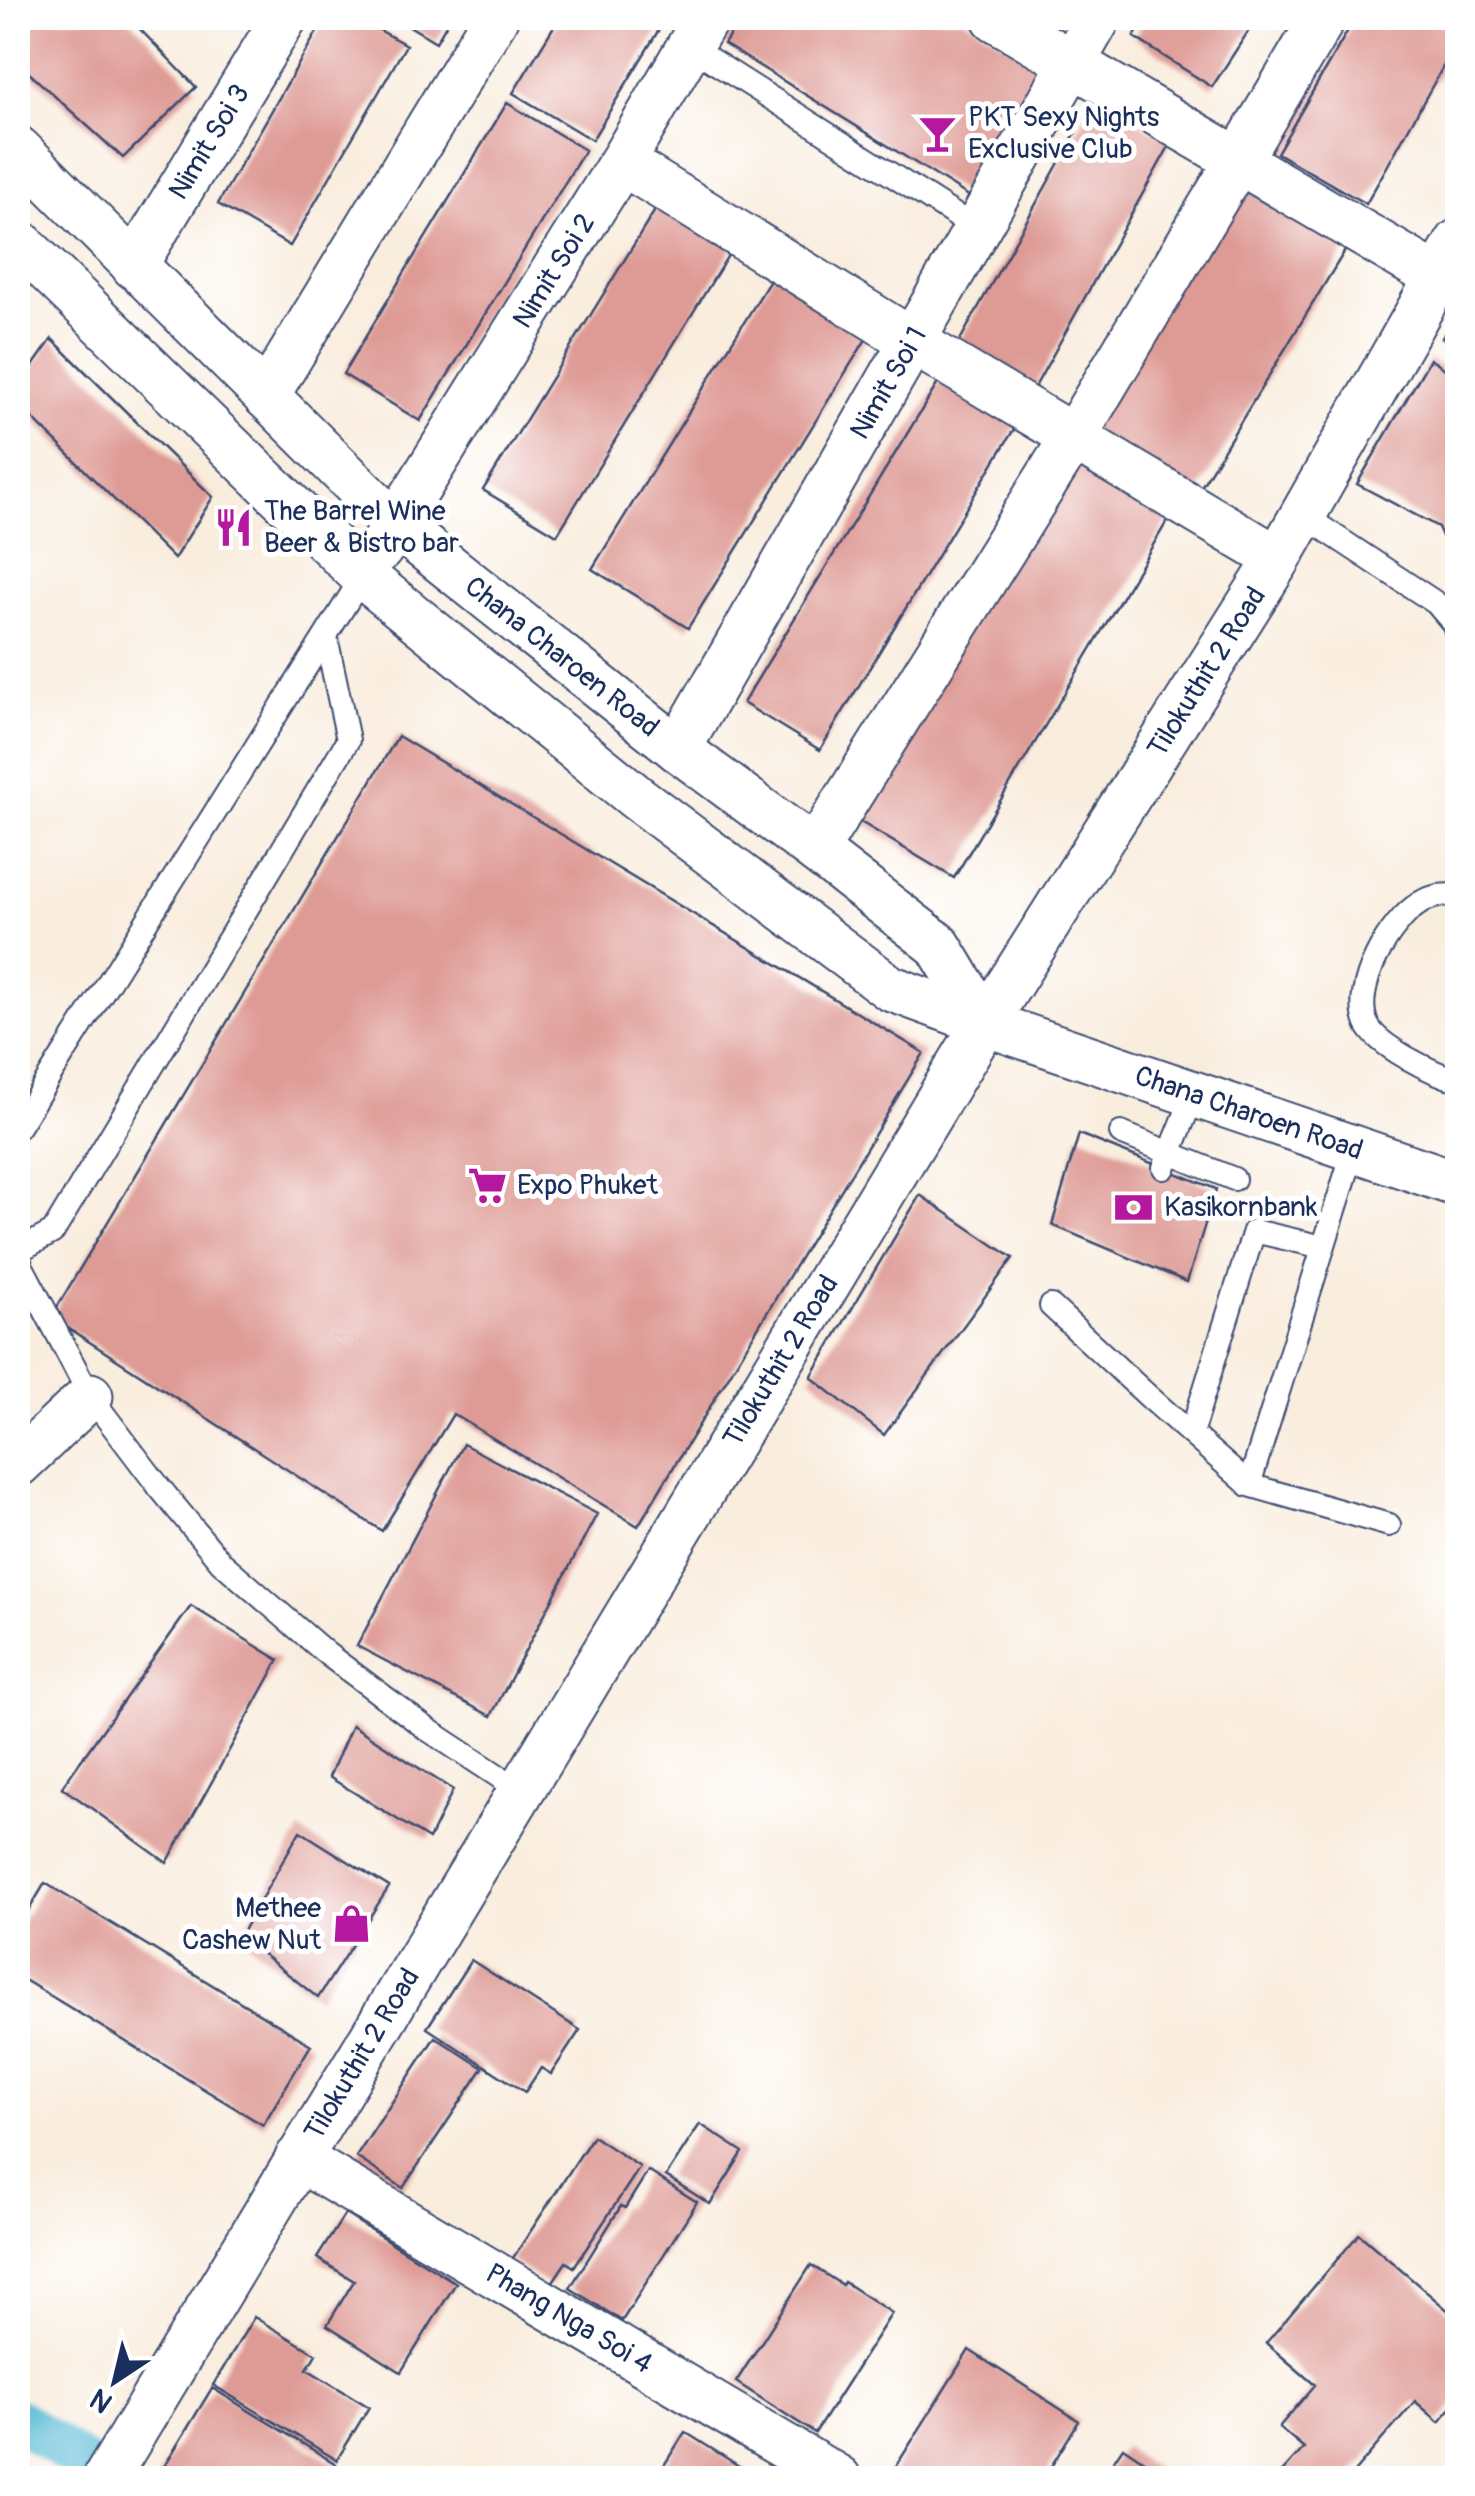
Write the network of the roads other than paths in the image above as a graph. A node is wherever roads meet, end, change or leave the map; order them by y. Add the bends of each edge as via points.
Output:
1 (495, 18) edge
2 (995, 18) edge
3 (1098, 18) edge
4 (1322, 18) edge
5 (267, 24) edge
6 (698, 32) edge
7 (1072, 64) junction
8 (18, 149) edge
9 (1236, 160) junction
10 (622, 162) junction
11 (976, 229) junction
12 (21, 253) edge
13 (1447, 259) edge
14 (134, 266) junction
15 (912, 341) junction
16 (266, 396) junction
17 (1074, 436) junction
18 (1303, 515) junction
19 (395, 524) junction
20 (1278, 559) junction
21 (363, 576) junction
22 (1458, 635) edge
23 (326, 637) junction
24 (678, 750) junction
25 (815, 850) junction
26 (1458, 896) edge
27 (986, 1023) junction
28 (1458, 1080) edge
29 (1194, 1094) junction
30 (18, 1127) edge
31 (1122, 1133) dead end
32 (1354, 1149) junction
33 (1167, 1161) junction
34 (1234, 1178) dead end
35 (1458, 1184) edge
36 (1324, 1247) junction
37 (18, 1255) edge
38 (1051, 1306) dead end
39 (90, 1396) junction
40 (1191, 1434) junction
41 (18, 1464) edge
42 (1249, 1485) junction
43 (1389, 1525) dead end
44 (521, 1790) junction
45 (298, 2158) junction
46 (115, 2464) edge
47 (838, 2478) edge

1 - 16 street
2 - 7 street
3 - 7 street, Nimit Soi 1
4 - 9 street
5 - 14 street, Nimit Soi 3
6 - 10 street, Nimit Soi 2
6 - 11 lane
7 - 9 street
7 - 11 street, Nimit Soi 1
8 - 14 street, Chana Charoen Road
9 - 13 street
9 - 17 street
10 - 15 street
10 - 19 street, Nimit Soi 2
11 - 15 street, Nimit Soi 1
12 - 21 street, Chana Charoen Road
13 - 18 street, Tilokuthit 2 Road
14 - 16 street, Chana Charoen Road
15 - 17 street
15 - 24 street, Nimit Soi 1
16 - 19 street, Chana Charoen Road
17 - 20 street
17 - 25 street
18 - 20 street, Tilokuthit 2 Road
18 - 22 lane via 1436,603
19 - 21 street, Nimit Soi 2
19 - 24 street, Chana Charoen Road
20 - 27 street, Tilokuthit 2 Road
21 - 23 lane
21 - 27 street, Chana Charoen Road via 636,797 890,988
23 - 30 lane
23 - 37 lane via 348,740 53,1232
24 - 25 street, Chana Charoen Road
25 - 27 street, Chana Charoen Road via 938,945
26 - 28 lane via 1425,900 1410,910 1375,959 1362,1006 1377,1037
27 - 29 street, Chana Charoen Road
27 - 44 street, Tilokuthit 2 Road
29 - 32 street, Chana Charoen Road
29 - 33 lane
31 - 33 lane
32 - 35 street, Chana Charoen Road
32 - 36 lane
33 - 34 lane
36 - 40 lane via 1254,1231
36 - 42 lane
37 - 39 lane
38 - 40 lane
39 - 41 street
39 - 44 lane via 221,1562 427,1729
40 - 42 lane
42 - 43 lane
44 - 45 street, Tilokuthit 2 Road
45 - 46 street, Tilokuthit 2 Road
45 - 47 street, Phang Nga Soi 4

